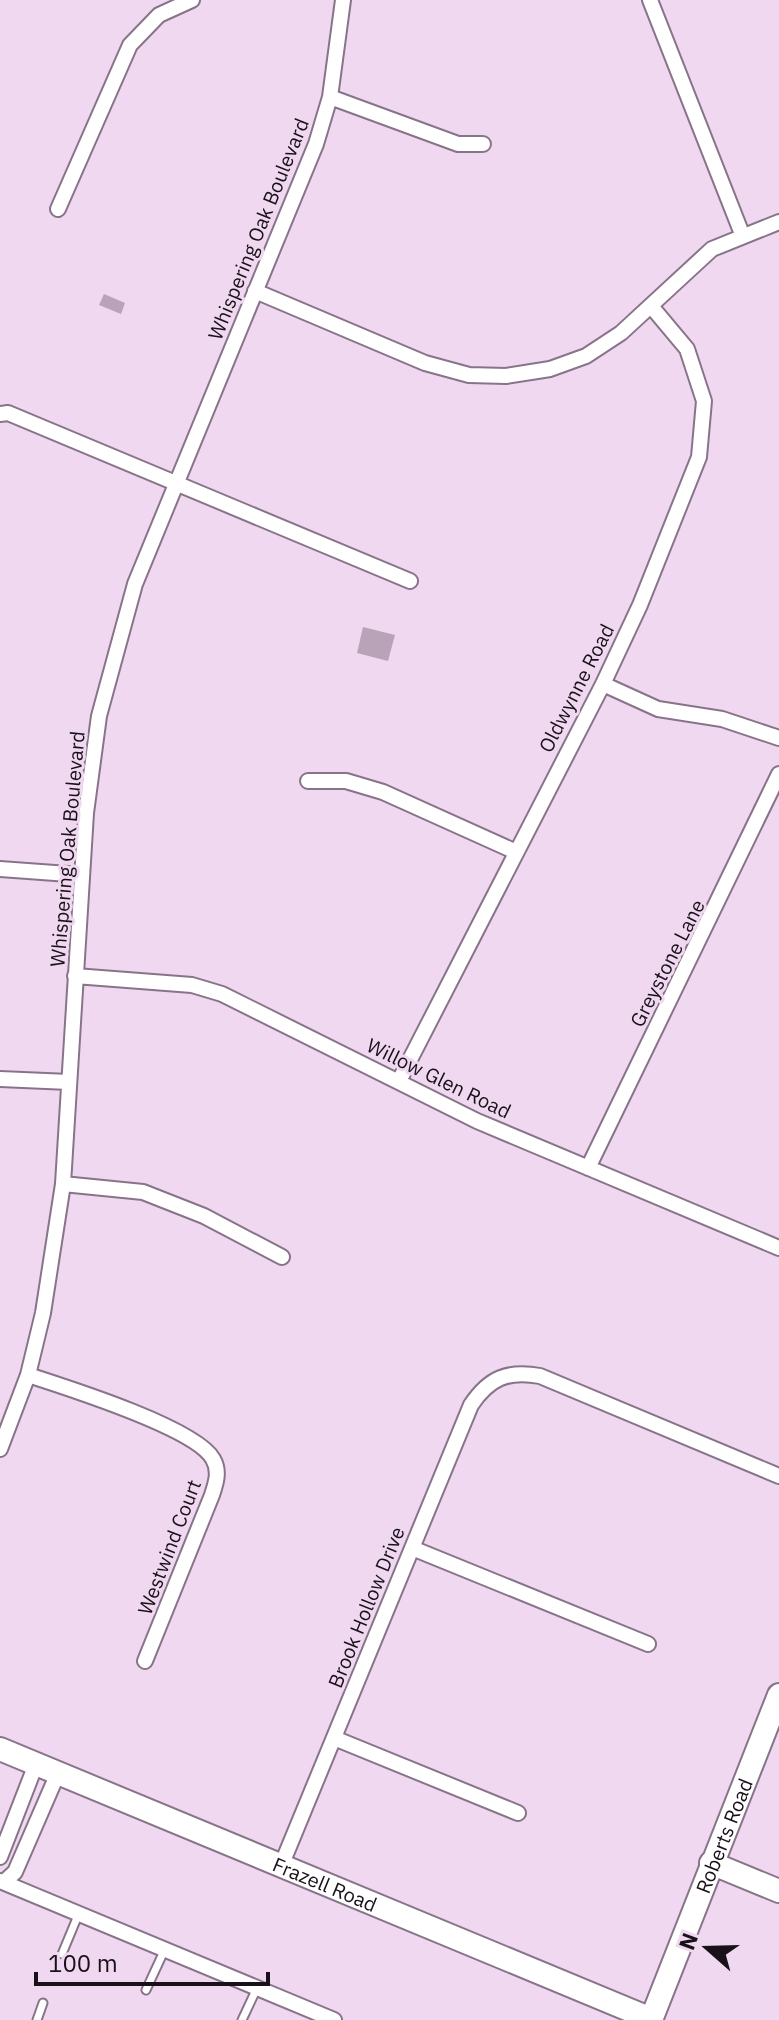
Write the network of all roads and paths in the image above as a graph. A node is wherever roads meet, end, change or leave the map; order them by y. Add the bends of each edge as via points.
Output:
1 (192, 0) edge
2 (343, 0) edge
3 (650, 0) edge
4 (330, 97) junction
5 (483, 144) dead end
6 (58, 209) dead end
7 (779, 222) edge
8 (742, 234) junction
9 (255, 291) junction
10 (651, 306) junction
11 (0, 414) edge
12 (175, 483) junction
13 (410, 581) dead end
14 (603, 684) junction
15 (779, 738) edge
16 (779, 774) edge
17 (308, 781) dead end
18 (514, 851) junction
19 (0, 869) edge
20 (82, 875) junction
21 (75, 976) junction
22 (0, 1079) edge
23 (399, 1081) junction
24 (69, 1082) junction
25 (588, 1168) junction
26 (63, 1184) junction
27 (779, 1248) edge
28 (282, 1257) dead end
29 (28, 1375) junction
30 (0, 1449) edge
31 (779, 1476) edge
32 (412, 1548) junction
33 (648, 1644) dead end
34 (145, 1661) dead end
35 (779, 1695) edge
36 (334, 1738) junction
37 (0, 1749) edge
38 (36, 1764) junction
39 (58, 1773) junction
40 (518, 1813) dead end
41 (0, 1857) edge
42 (711, 1863) junction
43 (281, 1866) junction
44 (1, 1878) edge
45 (779, 1891) edge
46 (79, 1913) junction
47 (165, 1949) junction
48 (62, 1954) dead end
49 (257, 1988) junction
50 (146, 1990) dead end
51 (43, 2003) dead end
52 (37, 2020) edge
53 (242, 2020) edge
54 (334, 2020) edge
55 (651, 2020) edge

1 - 6 street via 159,15 130,45
2 - 4 street, Whispering Oak Boulevard
3 - 8 street
4 - 5 street via 458,144
4 - 9 street, Whispering Oak Boulevard
7 - 8 street
8 - 10 street via 712,249
9 - 10 street via 425,363 469,375 506,376 586,356
9 - 12 street, Whispering Oak Boulevard
10 - 14 street, Oldwynne Road via 687,349 704,401 699,457
11 - 12 street
12 - 13 street
12 - 20 street, Whispering Oak Boulevard via 135,584 99,716
14 - 15 street via 658,709 722,719
14 - 18 street, Oldwynne Road
16 - 25 street, Greystone Lane
17 - 18 street via 346,781 383,792
18 - 23 street, Oldwynne Road
19 - 20 street
20 - 21 street, Whispering Oak Boulevard
21 - 23 street, Willow Glen Road via 192,985 222,994
21 - 24 street, Whispering Oak Boulevard
22 - 24 street
23 - 25 street, Willow Glen Road
24 - 26 street, Whispering Oak Boulevard
25 - 27 street, Willow Glen Road
26 - 28 street via 143,1192 204,1216
26 - 29 street, Whispering Oak Boulevard
29 - 30 street, Whispering Oak Boulevard
29 - 34 street, Westwind Court via 137,1414 201,1446 214,1459 215,1486
31 - 32 street, Brook Hollow Drive via 540,1376 501,1375 483,1387 471,1405
32 - 33 street
32 - 36 street, Brook Hollow Drive
35 - 42 street, Roberts Road
36 - 40 street
36 - 43 street, Brook Hollow Drive
37 - 38 street, Frazell Road
38 - 39 street, Frazell Road
38 - 41 street
39 - 43 street, Frazell Road
39 - 44 street via 15,1872
42 - 45 street
42 - 55 street, Roberts Road
43 - 55 street, Frazell Road
44 - 46 street
46 - 47 street
46 - 48 lane
47 - 49 street
47 - 50 lane
49 - 53 lane
49 - 54 street
51 - 52 lane

